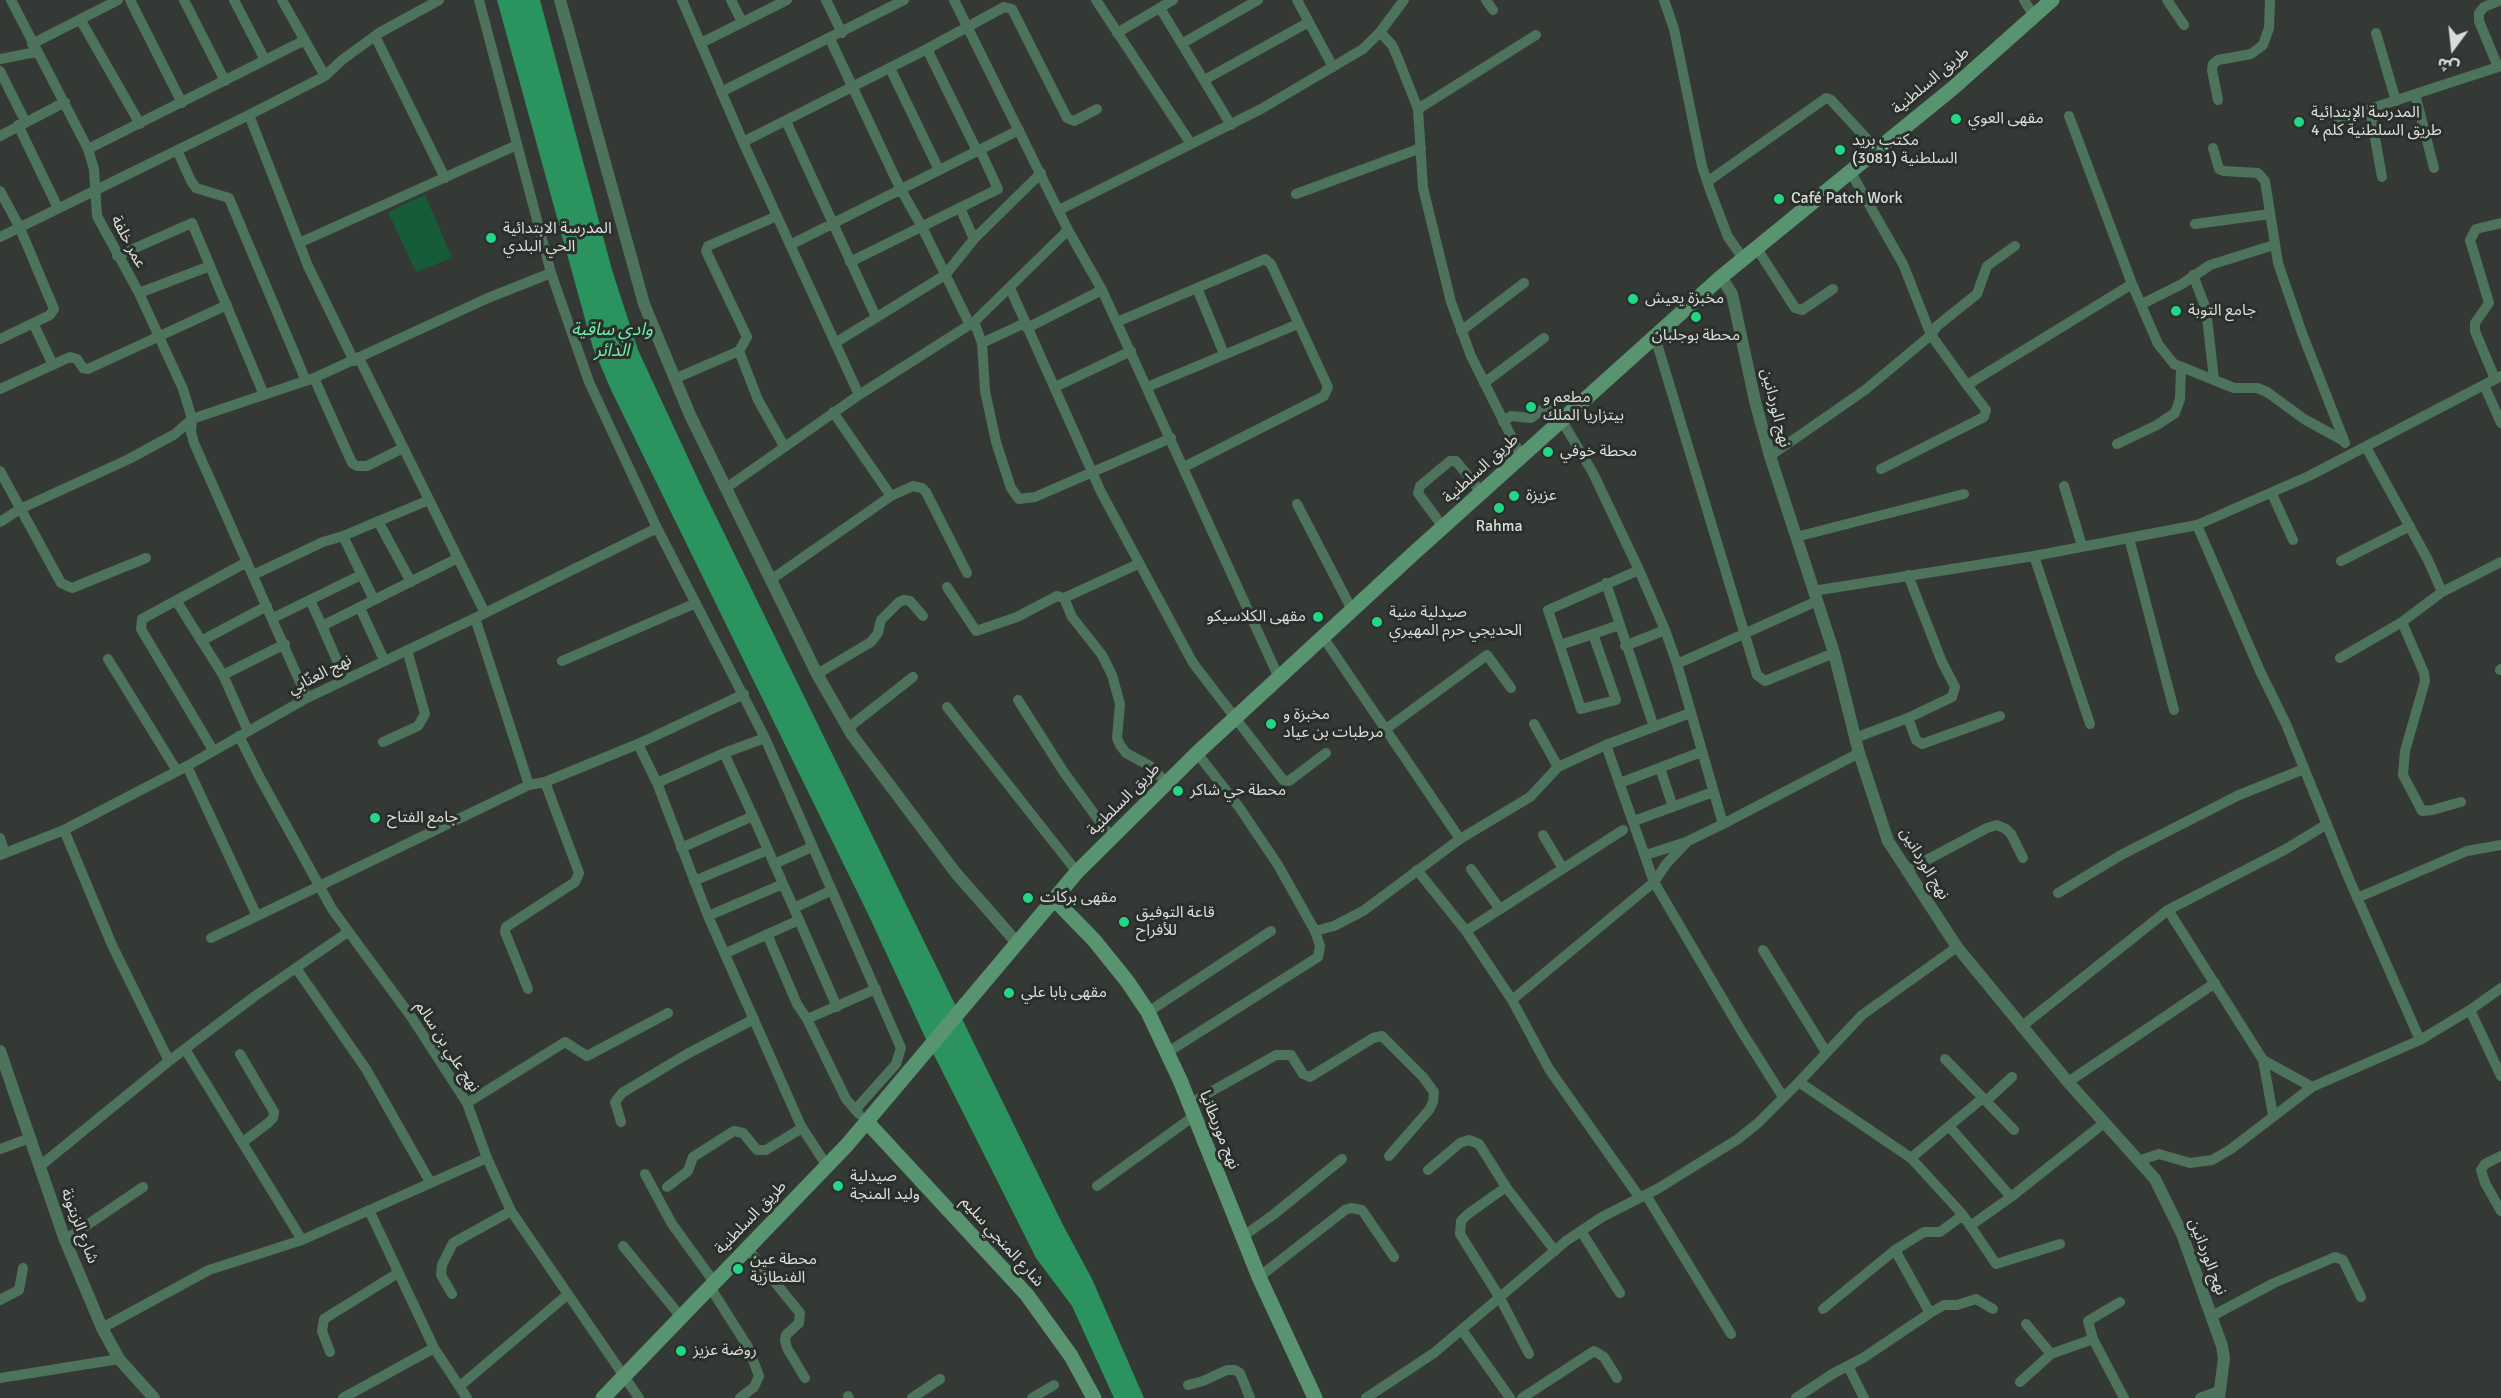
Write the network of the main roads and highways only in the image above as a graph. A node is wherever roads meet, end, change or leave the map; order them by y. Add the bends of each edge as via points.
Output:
1 (2052, 0) edge
2 (1054, 899) junction
3 (868, 1123) junction
4 (603, 1398) edge
5 (1094, 1398) edge
6 (1315, 1398) edge

1 - 2 main road, طريق السلطنية via 1953,88 1743,258 1443,527 1197,753
2 - 3 main road, طريق السلطنية
2 - 6 main road, نهج موريطانيا via 1094,940 1148,1012 1259,1277
3 - 4 main road, طريق السلطنية
3 - 5 main road, شارع المنجي سليم via 1027,1294 1071,1356

